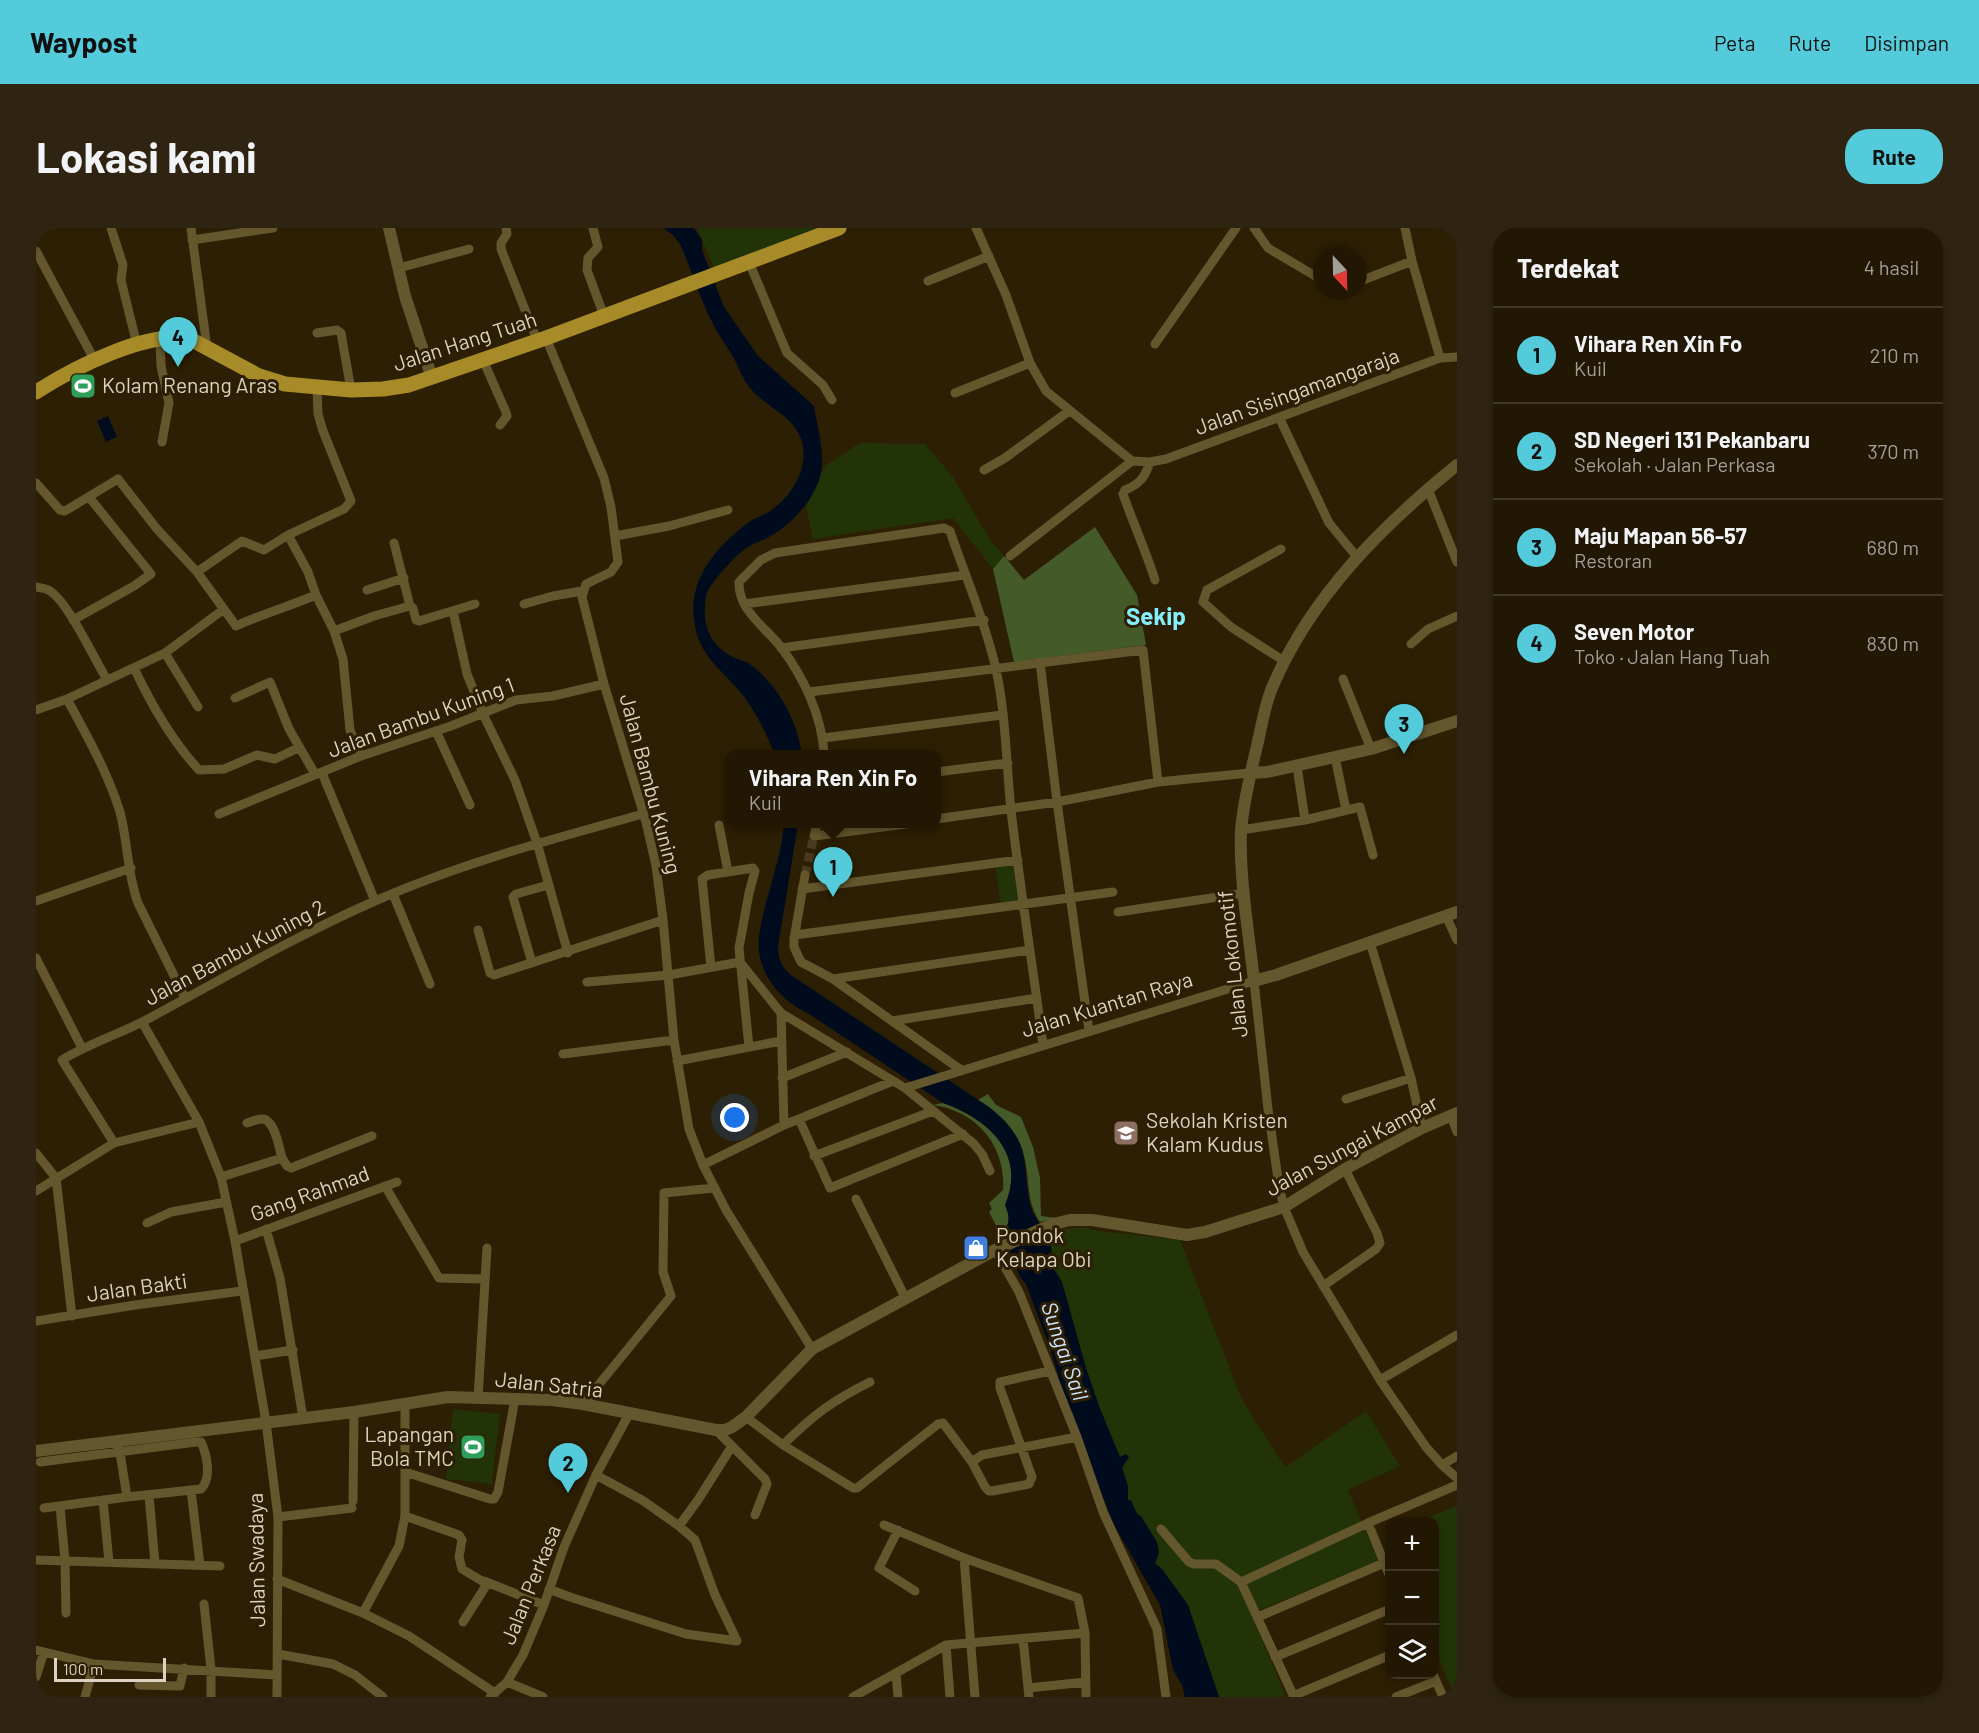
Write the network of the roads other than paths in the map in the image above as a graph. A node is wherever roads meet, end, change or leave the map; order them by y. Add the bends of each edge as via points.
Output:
1 (111, 228) edge
2 (191, 228) edge
3 (273, 228) edge
4 (389, 228) edge
5 (506, 228) edge
6 (593, 228) edge
7 (839, 228) edge
8 (976, 228) edge
9 (1236, 228) edge
10 (1254, 228) edge
11 (1406, 228) edge
12 (192, 240) junction
13 (469, 249) dead end
14 (36, 251) edge
15 (989, 256) junction
16 (1412, 261) junction
17 (749, 262) junction
18 (399, 268) junction
19 (1313, 275) edge
20 (1367, 278) edge
21 (928, 281) dead end
22 (604, 316) junction
23 (317, 333) dead end
24 (160, 339) junction
25 (542, 339) junction
26 (1155, 344) dead end
27 (137, 345) junction
28 (207, 348) junction
29 (1457, 357) edge
30 (1440, 358) junction
31 (483, 360) junction
32 (95, 361) junction
33 (1030, 363) junction
34 (432, 378) junction
35 (317, 388) junction
36 (351, 390) junction
37 (36, 392) edge
38 (955, 393) dead end
39 (832, 400) dead end
40 (1069, 411) junction
41 (1279, 417) junction
42 (500, 425) dead end
43 (162, 442) dead end
44 (1132, 461) junction
45 (1150, 462) junction
46 (1457, 465) edge
47 (984, 470) dead end
48 (37, 487) edge
49 (1428, 489) junction
50 (89, 497) junction
51 (728, 510) dead end
52 (288, 535) junction
53 (615, 536) junction
54 (394, 543) dead end
55 (1281, 549) dead end
56 (1010, 556) dead end
57 (1357, 557) junction
58 (1457, 562) edge
59 (197, 572) junction
60 (965, 575) junction
61 (404, 578) junction
62 (1155, 580) dead end
63 (36, 587) edge
64 (367, 590) dead end
65 (582, 591) junction
66 (316, 595) junction
67 (475, 604) dead end
68 (524, 604) dead end
69 (744, 604) junction
70 (410, 606) junction
71 (224, 609) junction
72 (453, 611) junction
73 (1457, 616) edge
74 (73, 620) junction
75 (984, 620) junction
76 (334, 631) junction
77 (1411, 644) dead end
78 (781, 648) junction
79 (165, 653) junction
80 (1284, 661) junction
81 (1040, 662) junction
82 (134, 668) junction
83 (996, 668) junction
84 (1343, 679) dead end
85 (107, 680) junction
86 (604, 684) junction
87 (808, 692) junction
88 (235, 698) dead end
89 (68, 699) junction
90 (198, 707) dead end
91 (36, 710) edge
92 (483, 714) junction
93 (1002, 715) junction
94 (1457, 721) edge
95 (436, 731) junction
96 (823, 738) junction
97 (298, 748) junction
98 (1371, 749) junction
99 (824, 750) edge
100 (361, 756) junction
101 (1335, 757) junction
102 (1008, 763) junction
103 (1297, 766) junction
104 (941, 771) edge
105 (318, 773) junction
106 (1251, 773) junction
107 (1158, 782) junction
108 (1057, 802) junction
109 (470, 805) dead end
110 (1011, 809) junction
111 (1346, 810) junction
112 (219, 814) dead end
113 (644, 814) junction
114 (941, 818) edge
115 (1305, 820) junction
116 (718, 825) dead end
117 (816, 828) edge
118 (875, 828) edge
119 (1241, 830) junction
120 (537, 843) junction
121 (1373, 855) dead end
122 (1018, 860) junction
123 (131, 868) junction
124 (728, 872) junction
125 (805, 874) tunnel mouth
126 (548, 885) junction
127 (802, 889) junction
128 (1113, 892) dead end
129 (1245, 893) junction
130 (393, 894) junction
131 (1070, 898) junction
132 (36, 900) edge
133 (375, 901) junction
134 (1024, 904) junction
135 (1119, 912) dead end
136 (1452, 914) edge
137 (663, 920) junction
138 (478, 930) dead end
139 (795, 935) junction
140 (1457, 940) edge
141 (1370, 942) junction
142 (1030, 950) junction
143 (568, 953) junction
144 (36, 958) edge
145 (740, 962) junction
146 (532, 963) junction
147 (711, 967) junction
148 (669, 975) junction
149 (833, 979) junction
150 (1254, 981) junction
151 (587, 982) dead end
152 (430, 984) dead end
153 (185, 998) junction
154 (1037, 998) junction
155 (781, 1012) junction
156 (892, 1021) junction
157 (142, 1022) junction
158 (1089, 1031) junction
159 (674, 1040) junction
160 (781, 1041) junction
161 (1043, 1045) junction
162 (749, 1047) junction
163 (82, 1048) junction
164 (847, 1052) junction
165 (562, 1054) dead end
166 (677, 1061) junction
167 (961, 1070) junction
168 (782, 1078) junction
169 (1411, 1078) junction
170 (893, 1081) junction
171 (908, 1088) junction
172 (1346, 1099) dead end
173 (933, 1111) junction
174 (1454, 1114) edge
175 (799, 1119) junction
176 (199, 1122) junction
177 (247, 1123) dead end
178 (784, 1125) junction
179 (1422, 1128) junction
180 (1457, 1132) edge
181 (963, 1134) junction
182 (372, 1136) dead end
183 (114, 1143) junction
184 (36, 1153) edge
185 (814, 1156) junction
186 (282, 1158) junction
187 (703, 1165) junction
188 (1345, 1169) junction
189 (990, 1171) dead end
190 (221, 1177) junction
191 (56, 1178) junction
192 (398, 1182) dead end
193 (385, 1186) junction
194 (714, 1188) junction
195 (36, 1191) edge
196 (856, 1199) dead end
197 (226, 1202) junction
198 (1284, 1207) junction
199 (147, 1222) dead end
200 (266, 1229) junction
201 (235, 1241) junction
202 (488, 1248) dead end
203 (999, 1249) junction
204 (484, 1279) junction
205 (1323, 1286) junction
206 (242, 1291) junction
207 (906, 1299) junction
208 (72, 1316) junction
209 (36, 1321) edge
210 (1456, 1338) edge
211 (812, 1349) junction
212 (293, 1350) junction
213 (255, 1356) junction
214 (1050, 1371) junction
215 (1380, 1380) junction
216 (870, 1382) dead end
217 (478, 1398) junction
218 (515, 1399) junction
219 (405, 1404) junction
220 (583, 1404) junction
221 (354, 1412) junction
222 (629, 1414) junction
223 (746, 1417) junction
224 (303, 1418) junction
225 (266, 1422) junction
226 (716, 1430) junction
227 (1077, 1437) junction
228 (783, 1445) junction
229 (732, 1446) junction
230 (117, 1447) junction
231 (1020, 1447) junction
232 (1457, 1456) edge
233 (38, 1457) edge
234 (972, 1462) junction
235 (1442, 1465) junction
236 (405, 1472) junction
237 (596, 1475) junction
238 (1457, 1478) edge
239 (1457, 1485) edge
240 (191, 1490) junction
241 (149, 1495) junction
242 (127, 1497) junction
243 (103, 1500) junction
244 (60, 1506) junction
245 (44, 1508) dead end
246 (755, 1515) dead end
247 (405, 1516) junction
248 (278, 1517) junction
249 (1368, 1523) junction
250 (884, 1525) dead end
251 (679, 1526) junction
252 (1161, 1529) dead end
253 (898, 1530) junction
254 (964, 1558) junction
255 (36, 1560) edge
256 (65, 1561) junction
257 (109, 1562) junction
258 (1384, 1563) junction
259 (155, 1564) junction
260 (200, 1565) junction
261 (220, 1566) dead end
262 (1387, 1571) edge
263 (277, 1579) junction
264 (484, 1581) junction
265 (1241, 1582) junction
266 (549, 1589) junction
267 (915, 1591) dead end
268 (204, 1604) dead end
269 (544, 1605) junction
270 (1385, 1611) edge
271 (363, 1612) junction
272 (66, 1613) dead end
273 (1258, 1617) junction
274 (463, 1622) dead end
275 (1084, 1633) junction
276 (1023, 1639) junction
277 (970, 1643) junction
278 (946, 1645) junction
279 (40, 1651) edge
280 (278, 1654) junction
281 (1275, 1657) junction
282 (1385, 1657) edge
283 (94, 1664) junction
284 (184, 1668) junction
285 (211, 1670) junction
286 (896, 1673) junction
287 (277, 1675) junction
288 (36, 1677) edge
289 (1432, 1679) edge
290 (1434, 1679) edge
291 (507, 1682) junction
292 (1086, 1682) junction
293 (139, 1685) dead end
294 (1029, 1693) edge
295 (492, 1695) edge
296 (1293, 1696) edge
297 (85, 1697) edge
298 (211, 1697) edge
299 (277, 1697) edge
300 (383, 1697) edge
301 (543, 1697) edge
302 (853, 1697) edge
303 (898, 1697) edge
304 (950, 1697) edge
305 (975, 1697) edge
306 (1086, 1697) edge
307 (1166, 1697) edge
308 (1396, 1697) edge
309 (1443, 1697) edge

1 - 27 street via 123,265 121,280
2 - 12 street
3 - 12 street
4 - 18 street
5 - 25 street via 501,249
6 - 22 street via 598,247 588,258 587,270
7 - 17 main road, Jalan Hang Tuah
8 - 15 street
9 - 26 street
10 - 19 street via 1268,248
11 - 16 street
12 - 28 street
13 - 18 street
14 - 32 street
15 - 21 street
15 - 33 street
16 - 20 street
16 - 30 street
17 - 22 main road, Jalan Hang Tuah
17 - 39 street via 787,353 823,384
18 - 34 street
22 - 25 main road, Jalan Hang Tuah
23 - 36 street via 341,333
24 - 27 main road, Jalan Hang Tuah
24 - 28 main road, Jalan Hang Tuah via 184,337
24 - 43 street via 169,403
25 - 31 main road, Jalan Hang Tuah
25 - 53 street via 604,478
27 - 32 main road, Jalan Hang Tuah
28 - 35 main road, Jalan Hang Tuah via 259,376
29 - 30 street, Jalan Sisingamangaraja
30 - 41 street, Jalan Sisingamangaraja
31 - 34 main road, Jalan Hang Tuah
31 - 42 street via 507,412
32 - 37 main road, Jalan Hang Tuah
33 - 38 street
33 - 40 street via 1046,391
34 - 36 main road, Jalan Hang Tuah via 383,389
35 - 36 main road, Jalan Hang Tuah
35 - 52 street via 320,422 351,501
40 - 44 street
40 - 47 street
41 - 45 street, Jalan Sisingamangaraja
41 - 57 street via 1329,523
44 - 45 street, Jalan Sisingamangaraja
44 - 56 street
45 - 62 street via 1142,480 1123,494
46 - 49 street, Jalan Lokomotif
48 - 50 street via 65,511
49 - 57 street, Jalan Lokomotif
49 - 58 street
50 - 59 street via 118,479
50 - 74 street via 151,574
51 - 53 street
52 - 59 street via 264,549 242,541
52 - 66 street
53 - 65 street via 616,568 591,580
54 - 61 street
55 - 80 street via 1207,590 1203,602 1232,627
57 - 80 street, Jalan Lokomotif via 1327,594
59 - 71 street
60 - 69 street
60 - 69 street via 950,531 944,528 775,553 739,582
60 - 75 street
61 - 64 street
61 - 70 street
63 - 74 street via 56,596
65 - 68 street
65 - 86 street, Jalan Bambu Kuning
66 - 71 street via 236,626
66 - 76 street
67 - 72 street
69 - 78 street
70 - 72 street via 419,621
70 - 76 street
71 - 79 street
72 - 92 street via 467,674
73 - 77 street via 1428,629
74 - 85 street
75 - 78 street
75 - 83 street
76 - 100 street via 342,658 350,730
78 - 87 street
79 - 82 street
79 - 90 street
80 - 106 street, Jalan Lokomotif via 1271,690
81 - 83 street
81 - 107 street via 1143,650
81 - 108 street
82 - 85 street
82 - 97 street via 151,703 199,770 224,769 257,755 275,759
83 - 87 street
83 - 93 street
84 - 98 street
85 - 89 street
86 - 92 street, Jalan Bambu Kuning 1 via 516,700
86 - 113 street, Jalan Bambu Kuning
87 - 96 street
88 - 97 street via 270,682
89 - 91 street
89 - 123 street via 110,785
92 - 95 street, Jalan Bambu Kuning 1
92 - 120 street via 514,780
93 - 96 street
93 - 102 street
94 - 98 street
95 - 100 street, Jalan Bambu Kuning 1
95 - 109 street
96 - 99 street
97 - 105 street
98 - 101 street
100 - 105 street, Jalan Bambu Kuning 1
101 - 103 street
101 - 111 street
102 - 104 street
102 - 110 street
103 - 106 street
103 - 115 street
105 - 112 street, Jalan Bambu Kuning 1
105 - 133 street
106 - 107 street
106 - 119 street, Jalan Lokomotif
107 - 108 street
108 - 110 street
108 - 131 street
110 - 114 street
110 - 122 street
111 - 115 street
111 - 121 street via 1360,807
113 - 120 street, Jalan Bambu Kuning 2
113 - 137 street, Jalan Bambu Kuning
115 - 119 street
116 - 124 street
117 - 118 street via 814,836
119 - 129 street, Jalan Lokomotif
120 - 126 street
120 - 130 street, Jalan Bambu Kuning 2
122 - 127 street
122 - 134 street
123 - 132 street
123 - 153 street via 138,903
124 - 145 street via 753,868 755,871 742,925
124 - 147 street via 702,879
125 - 127 street
126 - 143 street
126 - 146 street via 513,897
127 - 139 street
128 - 131 street
129 - 135 street
129 - 150 street, Jalan Lokomotif
130 - 133 street, Jalan Bambu Kuning 2
130 - 152 street
131 - 134 street
131 - 158 street
133 - 153 street, Jalan Bambu Kuning 2
134 - 139 street
134 - 142 street
136 - 140 street
136 - 141 street, Jalan Kuantan Raya
137 - 143 street
137 - 148 street, Jalan Bambu Kuning
138 - 146 street via 490,973
139 - 149 street via 794,946 801,962
141 - 150 street, Jalan Kuantan Raya
141 - 169 street
142 - 149 street
142 - 154 street
143 - 146 street
144 - 163 street
145 - 147 street
145 - 155 street
145 - 162 street
147 - 148 street
148 - 151 street
148 - 159 street, Jalan Bambu Kuning
149 - 156 street
150 - 158 street, Jalan Kuantan Raya
150 - 198 street, Jalan Lokomotif
153 - 157 street, Jalan Bambu Kuning 2
154 - 156 street
154 - 161 street
155 - 160 street
155 - 164 street
156 - 167 street
157 - 163 street
157 - 176 street, Jalan Bambu Kuning 2
158 - 161 street, Jalan Kuantan Raya
159 - 165 street
159 - 166 street, Jalan Bambu Kuning
160 - 162 street
160 - 168 street
161 - 167 street, Jalan Kuantan Raya
162 - 166 street
163 - 183 street via 62,1060
164 - 168 street
164 - 170 street
166 - 187 street, Jalan Bambu Kuning via 689,1130
167 - 171 street, Jalan Kuantan Raya
168 - 178 street
169 - 172 street
169 - 179 street
170 - 171 street
170 - 175 street
171 - 173 street
173 - 181 street
173 - 185 street
174 - 179 street, Jalan Sungai Kampar
174 - 180 street
175 - 178 street
175 - 185 street
176 - 183 street
176 - 190 street, Jalan Bambu Kuning 2
177 - 186 street via 269,1121
178 - 187 street
179 - 188 street, Jalan Sungai Kampar
181 - 185 street via 831,1188
181 - 189 street via 982,1154
182 - 186 street, Gang Rahmad via 291,1168
183 - 191 street
184 - 191 street
186 - 190 street, Gang Rahmad
187 - 194 street, Jalan Bambu Kuning
188 - 198 street, Jalan Sungai Kampar
188 - 205 street via 1380,1243
190 - 197 street, Jalan Bambu Kuning 2
191 - 195 street
191 - 208 street
192 - 193 street, Gang Rahmad
193 - 200 street, Gang Rahmad
193 - 204 street via 439,1278
194 - 211 street, Jalan Bambu Kuning
194 - 220 street via 664,1193 663,1272 671,1296
196 - 207 street
197 - 199 street via 171,1212
197 - 201 street, Jalan Bambu Kuning 2
198 - 203 street, Jalan Sungai Kampar via 1188,1235 1071,1220 1053,1224
198 - 205 street, Jalan Lokomotif
200 - 201 street, Gang Rahmad
200 - 212 street
201 - 206 street, Jalan Bambu Kuning 2
202 - 204 street
203 - 207 street
203 - 214 street
204 - 217 street
205 - 215 street, Jalan Lokomotif
206 - 208 street, Jalan Bakti
206 - 213 street, Jalan Bambu Kuning 2
207 - 211 street
208 - 209 street, Jalan Bakti
210 - 215 street
211 - 223 street
212 - 213 street
212 - 224 street
213 - 225 street, Jalan Bambu Kuning 2
214 - 227 street
214 - 231 street via 1000,1382
215 - 235 street, Jalan Lokomotif
216 - 228 street via 816,1413
217 - 218 street, Jalan Satria
217 - 219 street, Jalan Satria via 448,1397
218 - 220 street, Jalan Satria
218 - 236 street via 494,1499
219 - 221 street, Jalan Satria
219 - 236 street
220 - 222 street, Jalan Satria
221 - 224 street, Jalan Satria
221 - 248 street via 352,1505
222 - 226 street, Jalan Satria
222 - 237 street, Jalan Perkasa
223 - 226 street via 732,1427
223 - 228 street
224 - 225 street, Jalan Satria
225 - 230 street, Jalan Satria
225 - 248 street, Jalan Swadaya
226 - 229 street
227 - 231 street
227 - 307 street via 1104,1512 1156,1629
228 - 234 street via 853,1488 861,1487 940,1423
229 - 246 street via 765,1479
229 - 251 street
230 - 233 street, Jalan Satria
230 - 240 street via 201,1442 208,1478 201,1489
230 - 242 street
231 - 234 street via 982,1455
231 - 234 street via 1032,1477 1029,1484 988,1491
232 - 235 street
235 - 238 street, Jalan Lokomotif
236 - 247 street
237 - 251 street
237 - 266 street, Jalan Perkasa
239 - 249 street
240 - 241 street
240 - 260 street
241 - 242 street
241 - 259 street
242 - 243 street
243 - 244 street
243 - 257 street
244 - 245 street
244 - 256 street
247 - 264 street via 459,1535 462,1569
247 - 271 street via 395,1556
248 - 263 street, Jalan Swadaya
249 - 258 street
249 - 265 street
250 - 253 street
251 - 266 street via 695,1540 737,1641 686,1634
252 - 265 street via 1189,1562 1216,1564
253 - 254 street
253 - 267 street via 879,1568
254 - 275 street via 1078,1598
254 - 277 street
255 - 256 street
256 - 257 street
256 - 272 street
257 - 259 street
258 - 262 street
258 - 273 street
259 - 260 street
260 - 261 street
263 - 271 street
263 - 280 street, Jalan Swadaya
264 - 269 street
264 - 274 street via 488,1584
265 - 273 street
266 - 269 street, Jalan Perkasa
268 - 285 street
269 - 291 street, Jalan Perkasa
270 - 281 street
271 - 295 street via 409,1636
273 - 281 street
275 - 276 street
275 - 292 street
276 - 277 street
276 - 294 street
277 - 278 street
277 - 305 street
278 - 286 street
278 - 304 street
279 - 283 street
279 - 288 street
280 - 287 street, Jalan Swadaya
280 - 300 street via 333,1664
281 - 296 street
282 - 296 street
283 - 284 street
283 - 297 street
284 - 285 street
284 - 293 street via 180,1686
285 - 287 street
285 - 298 street
286 - 302 street
286 - 303 street
287 - 299 street, Jalan Swadaya
289 - 308 street
290 - 309 street
291 - 295 street, Jalan Perkasa
291 - 301 street
292 - 294 street
292 - 306 street

